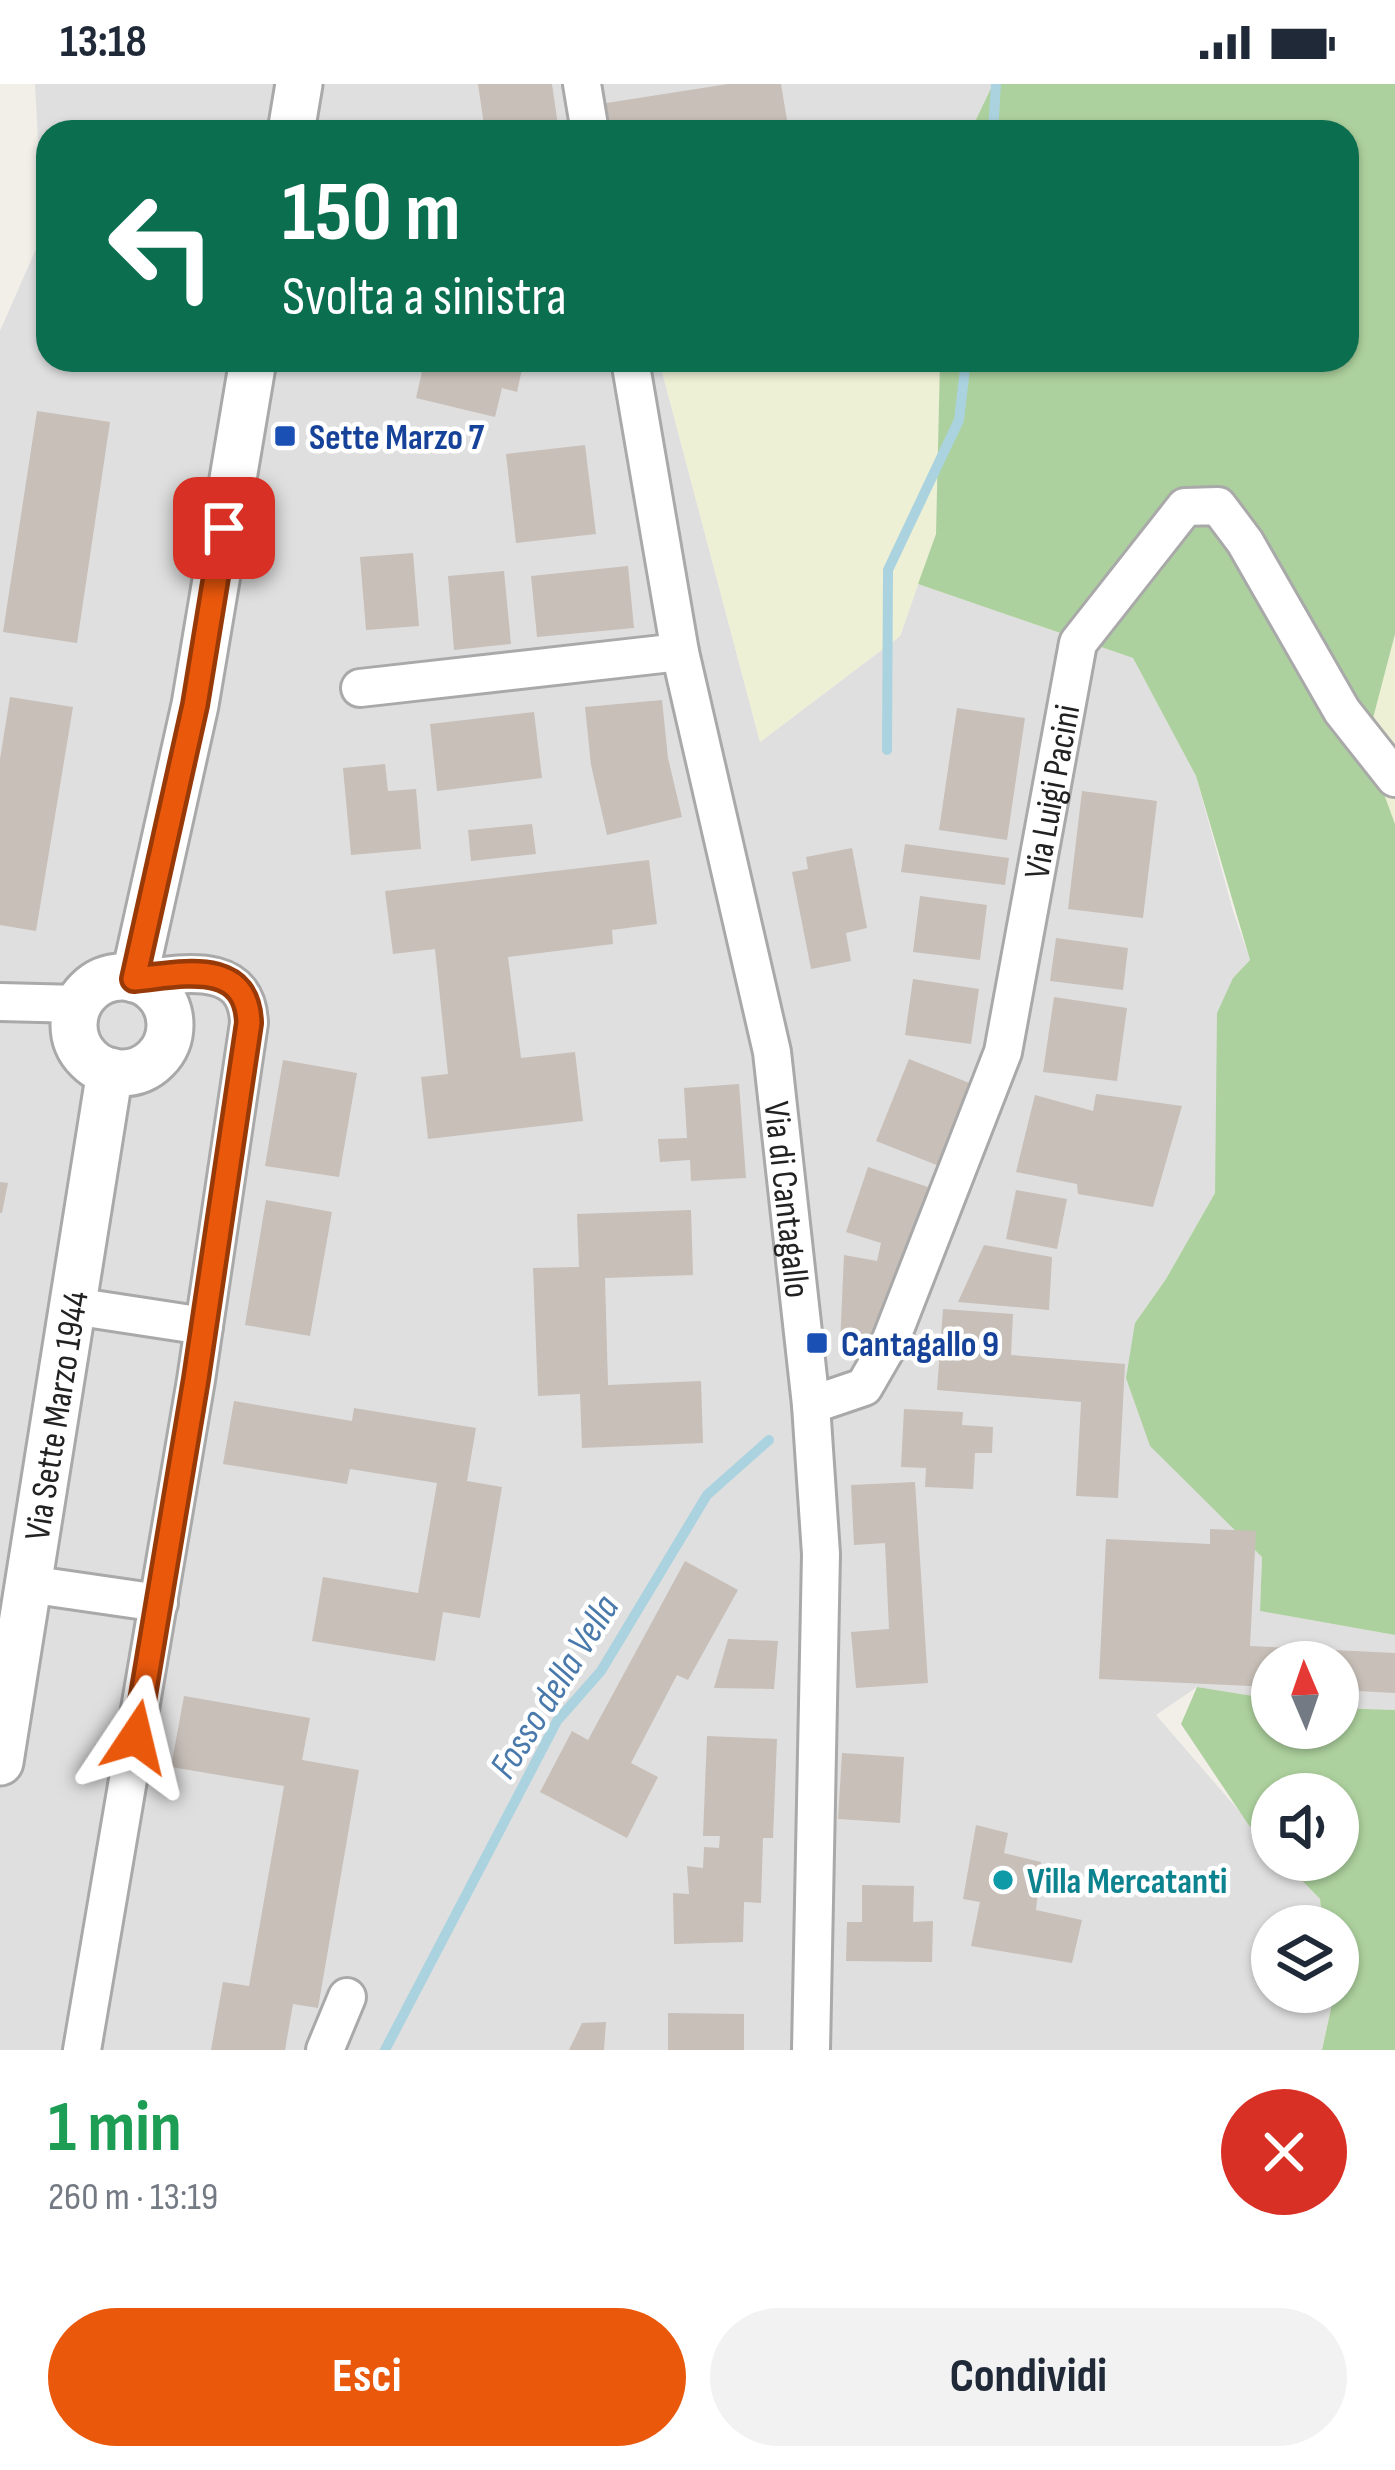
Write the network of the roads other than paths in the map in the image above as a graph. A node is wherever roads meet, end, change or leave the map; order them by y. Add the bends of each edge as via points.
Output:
1 (299, 84) edge
2 (582, 84) edge
3 (293, 120) edge
4 (588, 120) edge
5 (251, 372) edge
6 (631, 372) edge
7 (680, 652) junction
8 (360, 688) dead end
9 (1395, 778) edge
10 (134, 979) junction
11 (0, 1002) edge
12 (79, 1004) junction
13 (110, 1071) junction
14 (73, 1306) junction
15 (204, 1326) junction
16 (811, 1405) junction
17 (28, 1584) junction
18 (159, 1603) junction
19 (0, 1762) edge
20 (347, 1997) dead end
21 (82, 2050) edge
22 (325, 2050) edge
23 (811, 2050) edge

1 - 3 street
2 - 4 street
5 - 10 street via 195,705
6 - 7 street, Via di Cantagallo
7 - 8 street
7 - 16 street, Via di Cantagallo via 772,1052
9 - 16 street, Via Luigi Pacini via 1342,711 1218,506 1186,507 1078,643 1003,1052 890,1342 864,1387
10 - 12 street via 106,980
10 - 13 street via 161,997 170,1033 152,1063
10 - 15 street via 205,973 230,982 249,1006
11 - 12 street
12 - 13 street via 74,1028 82,1052
13 - 14 street, Via Sette Marzo 1944
14 - 15 street
14 - 17 street, Via Sette Marzo 1944
15 - 18 street
16 - 23 street, Via di Cantagallo via 820,1554
17 - 18 street
17 - 19 street, Via Sette Marzo 1944
18 - 21 street
20 - 22 street

